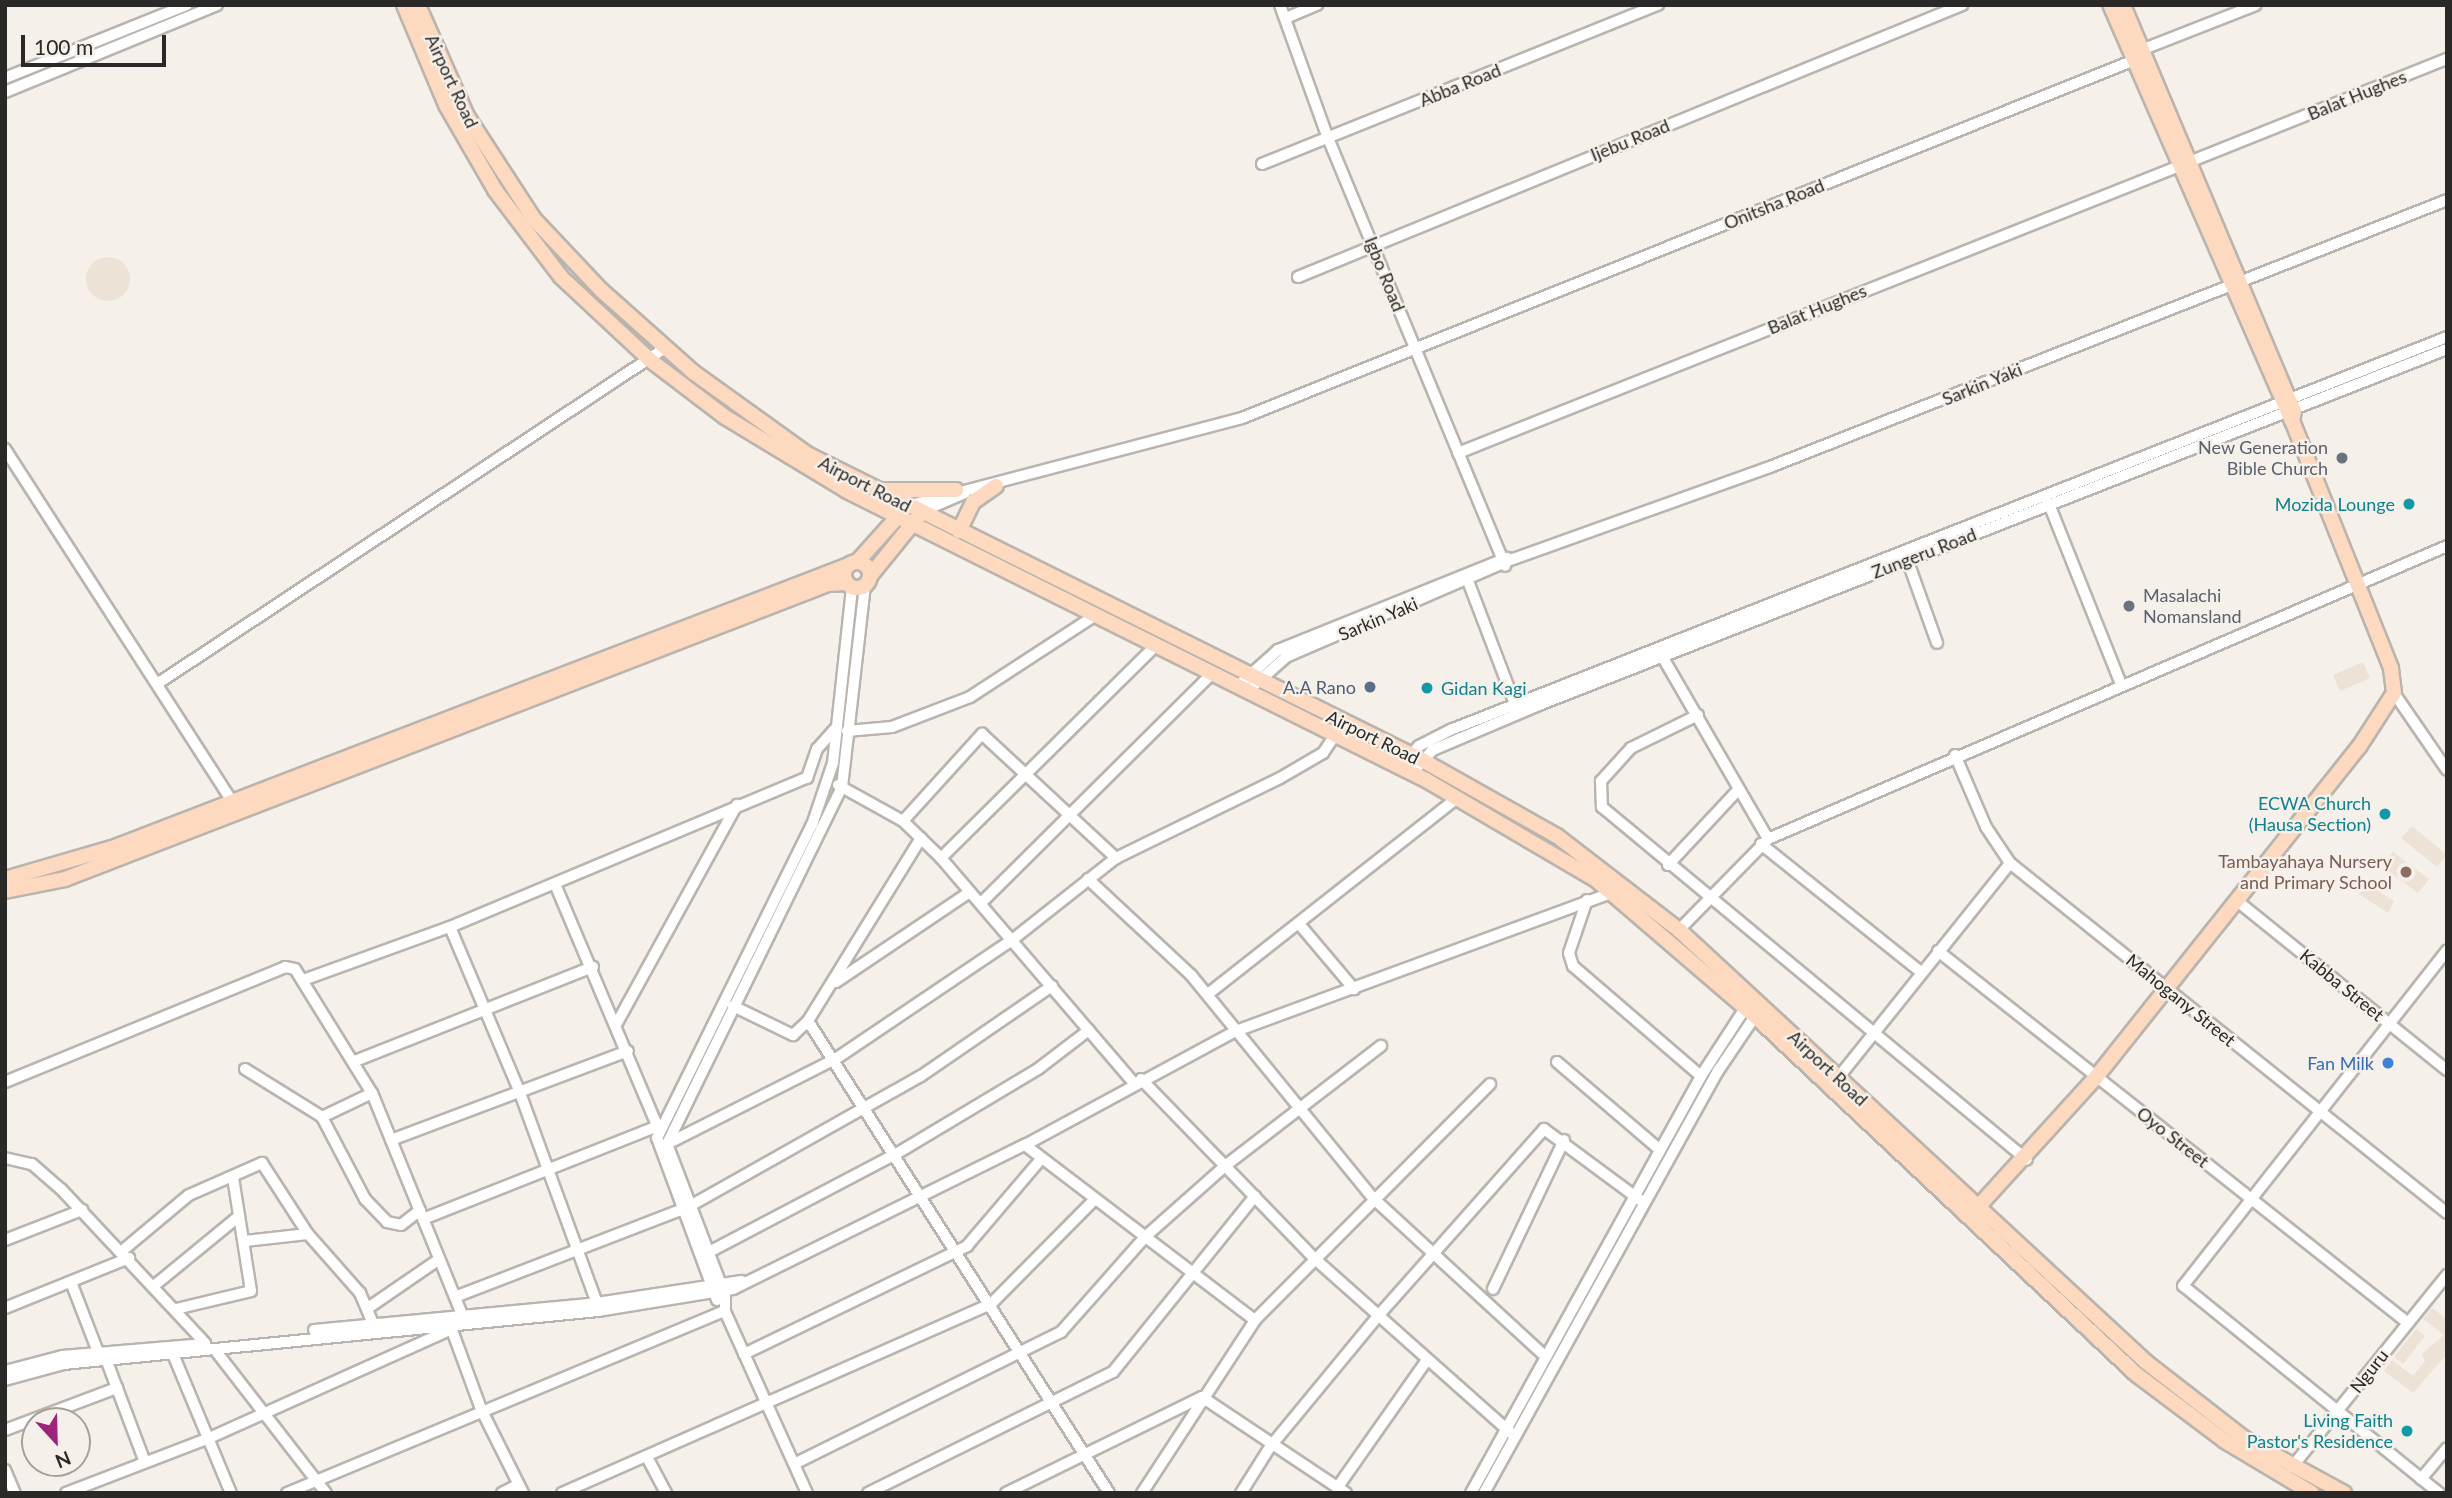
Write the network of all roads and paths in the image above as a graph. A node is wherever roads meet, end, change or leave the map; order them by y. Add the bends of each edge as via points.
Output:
1 (187, 5) edge
2 (217, 5) edge
3 (404, 5) edge
4 (418, 5) edge
5 (1280, 5) edge
6 (1317, 5) edge
7 (1658, 5) edge
8 (1962, 5) edge
9 (2110, 5) edge
10 (2123, 5) edge
11 (2256, 5) edge
12 (1286, 18) junction
13 (2137, 56) junction
14 (2447, 59) edge
15 (5, 78) edge
16 (5, 92) edge
17 (1328, 138) junction
18 (1262, 164) dead end
19 (2183, 164) junction
20 (2447, 200) edge
21 (534, 219) junction
22 (522, 228) junction
23 (1373, 244) junction
24 (1298, 276) dead end
25 (2234, 282) junction
26 (2447, 337) edge
27 (665, 348) junction
28 (2447, 349) edge
29 (1416, 350) junction
30 (650, 360) junction
31 (2289, 411) junction
32 (5, 449) edge
33 (1458, 453) junction
34 (996, 486) junction
35 (974, 489) junction
36 (876, 490) junction
37 (956, 490) junction
38 (2049, 504) junction
39 (903, 511) junction
40 (917, 518) junction
41 (959, 530) junction
42 (2447, 546) edge
43 (1907, 559) junction
44 (1502, 563) junction
45 (853, 564) junction
46 (1468, 581) junction
47 (2354, 581) junction
48 (858, 583) junction
49 (1096, 615) junction
50 (1937, 643) dead end
51 (1156, 646) junction
52 (1662, 656) junction
53 (1212, 674) junction
54 (1248, 683) junction
55 (157, 684) junction
56 (2121, 684) junction
57 (2394, 693) junction
58 (1515, 704) junction
59 (1698, 715) junction
60 (841, 730) junction
61 (1335, 734) junction
62 (1955, 755) junction
63 (1416, 758) junction
64 (1406, 770) junction
65 (2447, 770) edge
66 (1028, 776) junction
67 (826, 781) junction
68 (842, 787) junction
69 (1737, 791) junction
70 (1457, 797) junction
71 (232, 801) junction
72 (737, 806) junction
73 (1074, 818) junction
74 (903, 821) junction
75 (921, 838) junction
76 (1765, 842) junction
77 (941, 858) junction
78 (1115, 858) junction
79 (2010, 863) junction
80 (1668, 866) junction
81 (5, 879) edge
82 (1088, 879) junction
83 (555, 884) junction
84 (5, 891) edge
85 (970, 892) junction
86 (1612, 893) junction
87 (1710, 897) junction
88 (1587, 900) junction
89 (2236, 900) junction
90 (981, 903) junction
91 (1300, 925) junction
92 (450, 927) junction
93 (1679, 930) junction
94 (1012, 940) junction
95 (2447, 950) edge
96 (1938, 951) junction
97 (593, 967) junction
98 (1921, 972) junction
99 (306, 979) junction
100 (834, 983) junction
101 (1052, 986) junction
102 (2166, 988) junction
103 (1354, 989) junction
104 (1208, 994) junction
105 (733, 1006) junction
106 (1754, 1007) junction
107 (486, 1010) junction
108 (808, 1021) junction
109 (617, 1023) junction
110 (2391, 1024) junction
111 (1089, 1030) junction
112 (1236, 1031) junction
113 (1872, 1033) junction
114 (1381, 1046) dead end
115 (628, 1051) junction
116 (837, 1058) junction
117 (355, 1061) junction
118 (1557, 1062) dead end
119 (245, 1069) dead end
120 (2447, 1070) edge
121 (1701, 1076) junction
122 (2097, 1076) junction
123 (1838, 1078) junction
124 (1138, 1081) junction
125 (5, 1082) edge
126 (1490, 1084) dead end
127 (372, 1093) junction
128 (520, 1093) junction
129 (868, 1107) junction
130 (2319, 1112) junction
131 (1298, 1113) junction
132 (321, 1117) junction
133 (659, 1129) junction
134 (391, 1140) junction
135 (1564, 1140) junction
136 (667, 1144) junction
137 (1025, 1145) junction
138 (1660, 1150) junction
139 (896, 1154) junction
140 (5, 1158) edge
141 (1041, 1159) junction
142 (2027, 1160) junction
143 (1225, 1166) junction
144 (548, 1170) junction
145 (233, 1177) junction
146 (922, 1196) junction
147 (1255, 1196) junction
148 (1633, 1197) junction
149 (2249, 1197) junction
150 (1373, 1198) junction
151 (1093, 1201) junction
152 (1644, 1203) junction
153 (1978, 1207) junction
154 (685, 1208) junction
155 (82, 1210) junction
156 (2447, 1213) edge
157 (421, 1215) junction
158 (239, 1216) junction
159 (308, 1234) junction
160 (1145, 1237) junction
161 (5, 1240) edge
162 (245, 1241) junction
163 (578, 1250) junction
164 (956, 1250) junction
165 (709, 1252) junction
166 (126, 1254) junction
167 (1431, 1255) junction
168 (1315, 1259) junction
169 (438, 1260) junction
170 (1193, 1274) junction
171 (2447, 1275) edge
172 (71, 1282) junction
173 (155, 1285) junction
174 (717, 1289) junction
175 (1493, 1289) dead end
176 (455, 1297) junction
177 (597, 1303) junction
178 (992, 1303) junction
179 (5, 1308) edge
180 (368, 1308) junction
181 (176, 1309) junction
182 (724, 1309) junction
183 (1378, 1316) junction
184 (463, 1317) junction
185 (1255, 1320) junction
186 (2408, 1323) junction
187 (373, 1324) junction
188 (450, 1325) junction
189 (210, 1346) junction
190 (1021, 1352) junction
191 (173, 1353) junction
192 (744, 1354) junction
193 (102, 1356) junction
194 (1546, 1357) junction
195 (1427, 1360) junction
196 (5, 1371) edge
197 (5, 1380) edge
198 (117, 1388) junction
199 (1202, 1397) junction
200 (1054, 1403) junction
201 (771, 1405) junction
202 (481, 1409) junction
203 (264, 1410) junction
204 (2337, 1412) junction
205 (5, 1430) edge
206 (1510, 1432) junction
207 (207, 1439) junction
208 (1270, 1447) junction
209 (2447, 1448) edge
210 (1086, 1454) junction
211 (648, 1457) junction
212 (145, 1462) junction
213 (796, 1463) junction
214 (2292, 1468) junction
215 (5, 1470) edge
216 (2421, 1479) junction
217 (316, 1480) junction
218 (521, 1489) edge
219 (2312, 1489) edge
220 (1341, 1490) edge
221 (15, 1493) edge
222 (66, 1493) edge
223 (231, 1493) edge
224 (287, 1493) edge
225 (326, 1493) edge
226 (502, 1493) edge
227 (562, 1493) edge
228 (666, 1493) edge
229 (807, 1493) edge
230 (868, 1493) edge
231 (1006, 1493) edge
232 (1109, 1493) edge
233 (1142, 1493) edge
234 (1241, 1493) edge
235 (1471, 1493) edge
236 (1484, 1493) edge
237 (2344, 1493) edge
238 (2439, 1493) edge

1 - 15 street
2 - 16 street
3 - 22 main road, Airport Road via 471,153
4 - 21 main road, Airport Road via 467,116
5 - 12 street, Igbo Road
6 - 12 street
7 - 17 street, Abba Road
8 - 23 street, Ijebu Road
9 - 13 main road
10 - 13 main road
11 - 13 street, Onitsha Road
12 - 17 street, Igbo Road
13 - 19 main road
13 - 29 street, Onitsha Road
14 - 19 street, Balat Hughes
17 - 18 street, Abba Road
17 - 23 street, Igbo Road
19 - 25 main road
19 - 33 street, Balat Hughes
20 - 25 street, Sarkin Yaki
21 - 22 main road
21 - 27 main road, Airport Road
22 - 30 main road, Airport Road via 561,276
23 - 24 street, Ijebu Road
23 - 29 street, Igbo Road
25 - 31 main road
25 - 44 street, Sarkin Yaki via 1770,467
26 - 31 street
27 - 30 street
27 - 36 main road, Airport Road via 778,434
28 - 31 street, Zungeru Road
29 - 33 street, Igbo Road
29 - 34 street, Onitsha Road via 1219,425
30 - 39 main road, Airport Road via 725,417
30 - 55 street
31 - 38 street, Zungeru Road
31 - 47 main road
31 - 58 street
32 - 55 street
33 - 44 street, Igbo Road
34 - 35 street, Onitsha Road
34 - 41 main road via 973,502
35 - 37 street
35 - 40 street
36 - 37 main road
36 - 39 main road, Airport Road
37 - 39 street
38 - 43 street, Zungeru Road
38 - 56 street
39 - 40 main road, Airport Road
39 - 45 main road
40 - 41 main road, Airport Road
40 - 48 main road
40 - 49 main road, Airport Road
41 - 54 main road, Airport Road
42 - 47 street
43 - 50 street
43 - 52 street, Zungeru Road
44 - 46 street, Sarkin Yaki
44 - 54 street via 1278,650
45 - 48 main road
45 - 48 main road
45 - 71 main road
46 - 54 street, Sarkin Yaki via 1286,657
46 - 58 street
47 - 56 street
47 - 57 main road via 2391,668
48 - 60 street
48 - 84 main road via 828,583 65,879
49 - 51 main road, Airport Road
49 - 60 street via 970,697 892,727
51 - 53 main road, Airport Road
51 - 66 street
52 - 59 street
52 - 63 street, Zungeru Road
53 - 54 main road, Airport Road
53 - 73 street
54 - 61 main road, Airport Road
54 - 63 main road, Airport Road
55 - 71 street
56 - 62 street
57 - 65 street
57 - 89 main road via 2359,747
58 - 63 street via 1433,738
59 - 69 street
59 - 80 street via 1631,748 1599,790 1608,813
60 - 67 street
60 - 68 street
60 - 72 street via 817,748 807,778
61 - 64 main road, Airport Road
61 - 78 street via 1323,753 1280,778
62 - 76 street
62 - 79 street, Mahogany Street via 1986,827
63 - 64 street
63 - 93 main road, Airport Road via 1557,836
64 - 70 main road, Airport Road
66 - 73 street
66 - 74 street via 982,734
66 - 77 street
67 - 68 street
67 - 133 street via 812,825
68 - 74 street
68 - 105 street
69 - 76 street
69 - 80 street
70 - 86 main road, Airport Road
70 - 91 street
71 - 81 main road via 66,864
72 - 83 street
72 - 109 street
73 - 78 street
73 - 90 street
74 - 75 street
75 - 77 street
75 - 100 street
76 - 87 street
76 - 98 street
77 - 85 street
78 - 82 street
79 - 96 street
79 - 102 street, Mahogany Street
80 - 87 street
82 - 94 street
82 - 104 street
83 - 92 street
83 - 97 street
85 - 90 street
85 - 100 street
86 - 88 street
86 - 106 main road, Airport Road
87 - 93 street
87 - 113 street
88 - 103 street
88 - 121 street via 1569,953 1573,966
89 - 102 main road
89 - 110 street, Kabba Street
90 - 94 street
91 - 103 street
91 - 104 street
92 - 99 street
92 - 107 street
93 - 106 main road, Airport Road
94 - 101 street
94 - 116 street
95 - 110 street
96 - 98 street
96 - 122 street, Oyo Street
97 - 107 street
97 - 109 street
98 - 113 street
99 - 117 street
99 - 125 street via 285,967
100 - 108 street
101 - 111 street
101 - 129 street
102 - 122 main road
102 - 130 street, Mahogany Street
103 - 112 street
104 - 112 street
105 - 108 street via 793,1035
105 - 136 street
106 - 121 street
106 - 123 main road, Airport Road
106 - 152 street
106 - 219 main road, Airport Road via 2136,1374 2225,1441
107 - 117 street
107 - 128 street
108 - 116 street
109 - 115 street
110 - 120 street, Kabba Street
110 - 130 street
111 - 124 street
111 - 139 street via 1038,1069
112 - 124 street
112 - 131 street
113 - 123 street
113 - 142 street
114 - 131 street
115 - 128 street
115 - 133 street
116 - 129 street
116 - 136 street
117 - 127 street
118 - 138 street
119 - 132 street
121 - 138 street
122 - 142 main road
122 - 149 street, Oyo Street
123 - 153 main road, Airport Road
124 - 137 street
124 - 143 street
126 - 150 street
127 - 132 street
127 - 134 street
128 - 134 street
128 - 144 street
129 - 139 street
129 - 154 street
130 - 149 street
130 - 156 street, Mahogany Street
131 - 143 street
131 - 150 street
132 - 157 street via 365,1199 387,1222 401,1225
133 - 144 street
133 - 154 street via 657,1152
134 - 157 street
135 - 148 street
135 - 167 street via 1545,1129
135 - 175 street
136 - 154 street
137 - 141 street
137 - 146 street
138 - 148 street
139 - 146 street
139 - 165 street
140 - 155 street via 32,1164
141 - 151 street
141 - 164 street via 976,1239
142 - 153 main road
143 - 147 street
143 - 160 street
144 - 157 street
144 - 163 street
145 - 158 street
145 - 159 street via 265,1164
145 - 166 street via 168,1208
146 - 164 street
146 - 174 street
147 - 168 street
147 - 170 street
148 - 152 street
148 - 194 street
149 - 186 street, Oyo Street
149 - 204 street via 2183,1286
150 - 167 street
150 - 168 street
151 - 160 street
151 - 178 street
152 - 206 street
153 - 214 main road, Airport Road via 2191,1399
154 - 163 street
154 - 165 street
154 - 174 street
155 - 161 street
155 - 166 street
157 - 169 street
158 - 162 street
158 - 173 street
159 - 162 street
159 - 180 street
160 - 170 street
160 - 190 street via 1071,1323
162 - 181 street via 251,1291
163 - 176 street
163 - 177 street
164 - 178 street
164 - 192 street
165 - 174 street
166 - 172 street
166 - 173 street
167 - 183 street
167 - 194 street
168 - 183 street
168 - 185 street
169 - 176 street
169 - 180 street
170 - 185 street
170 - 200 street via 1121,1366
171 - 186 street, Nguru
172 - 179 street
172 - 193 street
173 - 181 street
174 - 177 street
174 - 182 street
174 - 188 street
176 - 184 street
177 - 184 street
178 - 190 street
178 - 201 street
180 - 187 street
181 - 189 street
182 - 192 street
182 - 202 street
183 - 195 street
183 - 208 street
184 - 188 street
185 - 199 street
186 - 204 street, Nguru
187 - 188 street
187 - 189 street
188 - 189 street
188 - 202 street
188 - 203 street
189 - 191 street
189 - 193 street
189 - 203 street
190 - 200 street
190 - 213 street
191 - 193 street
191 - 207 street
192 - 201 street
193 - 196 street
193 - 197 street
193 - 198 street
194 - 206 street
195 - 206 street
195 - 220 street
198 - 205 street
198 - 212 street
199 - 208 street
199 - 210 street
199 - 233 street
200 - 210 street
200 - 230 street
201 - 211 street
201 - 213 street
202 - 217 street
202 - 218 street
203 - 207 street
203 - 217 street
204 - 214 street, Nguru
204 - 216 street
206 - 235 street
206 - 236 street
207 - 212 street
207 - 223 street
208 - 220 street
208 - 234 street
209 - 216 street
210 - 231 street
210 - 232 street
211 - 227 street
211 - 228 street
212 - 222 street
213 - 229 street
214 - 219 main road, Airport Road
215 - 221 street
216 - 238 street
217 - 224 street
217 - 225 street
218 - 226 street
219 - 237 main road, Airport Road

